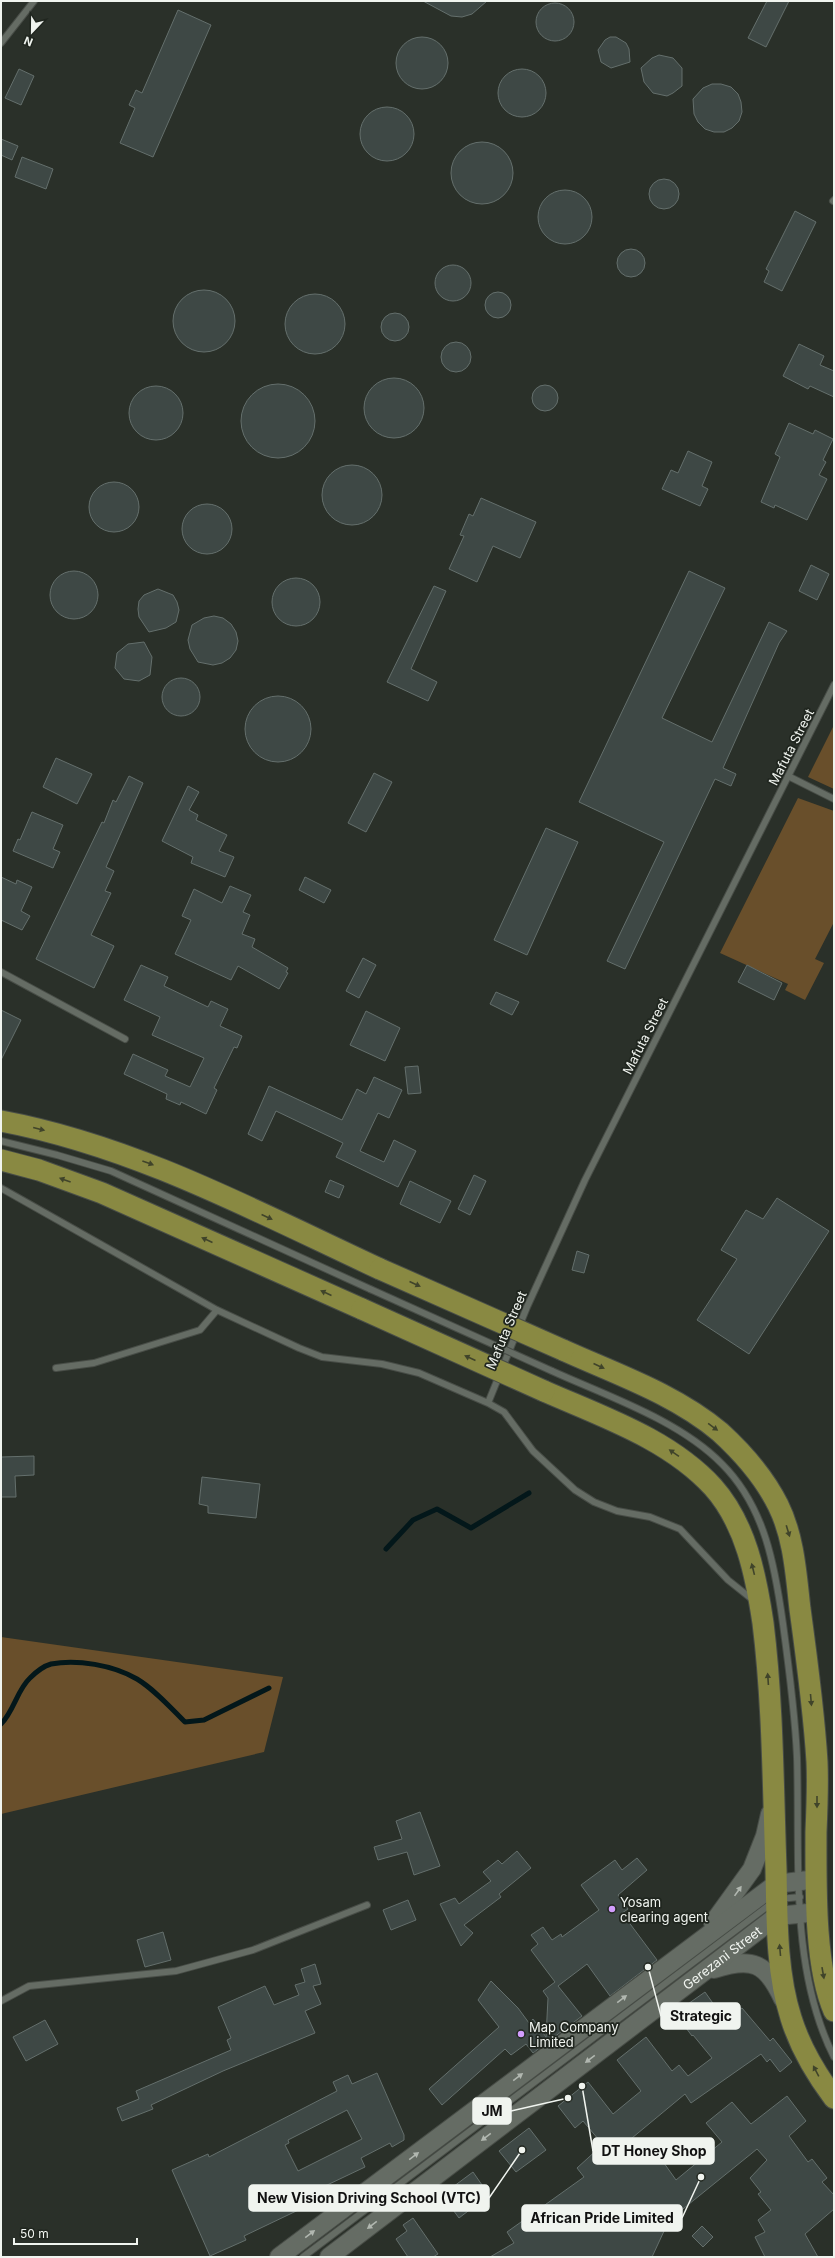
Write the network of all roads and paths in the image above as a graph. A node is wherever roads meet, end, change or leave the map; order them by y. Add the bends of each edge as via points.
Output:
1 (34, 1) edge
2 (1, 43) edge
3 (834, 685) edge
4 (788, 776) junction
5 (834, 799) edge
6 (1, 972) edge
7 (125, 1039) dead end
8 (1, 1121) edge
9 (1, 1141) edge
10 (1, 1160) edge
11 (1, 1188) edge
12 (217, 1310) junction
13 (56, 1368) dead end
14 (488, 1403) junction
15 (760, 1606) junction
16 (773, 1798) junction
17 (807, 1896) junction
18 (777, 1900) junction
19 (367, 1905) dead end
20 (696, 1944) junction
21 (704, 1972) junction
22 (1, 2001) edge
23 (834, 2011) edge
24 (791, 2018) junction
25 (834, 2057) edge
26 (834, 2098) edge
27 (279, 2257) edge
28 (303, 2257) edge
29 (329, 2257) edge

1 - 2 lane
3 - 4 lane, Mafuta Street
4 - 5 lane
4 - 14 lane, Mafuta Street via 585,1180 527,1306
6 - 7 lane
8 -> 17 highway, bridge via 66,1136 158,1167 654,1391 685,1408 719,1432 763,1479 779,1506 789,1532 807,1661 817,1763
9 - 17 lane, bridge via 111,1171 652,1416 696,1442 722,1463 740,1485 756,1512 767,1540 777,1579 797,1755
15 -> 10 highway, bridge via 751,1559 734,1518 715,1489 685,1460 666,1448 626,1427 102,1193 39,1170
11 - 12 lane
12 - 13 lane via 200,1330 94,1363
12 - 14 lane via 322,1357 382,1364 420,1373
14 - 15 lane via 504,1412 533,1451 575,1490 594,1502 617,1511 650,1517 680,1529 728,1580
16 -> 15 highway via 773,1746 766,1648
16 - 18 highway
20 -> 16 main road via 752,1869 765,1836
17 - 18 main road
17 - 18 main road, Gerezani Street
17 -> 23 highway via 827,1997
17 - 25 lane via 811,1997
18 - 20 main road, Gerezani Street
18 - 21 main road, Gerezani Street
24 -> 18 highway via 784,1990
18 - 28 lane
19 - 22 lane via 253,1950 176,1971 29,1986
27 -> 20 main road, Gerezani Street
21 - 24 main road via 734,1962 751,1962 765,1969 775,1981
21 -> 29 main road, Gerezani Street
26 -> 24 highway via 820,2079

